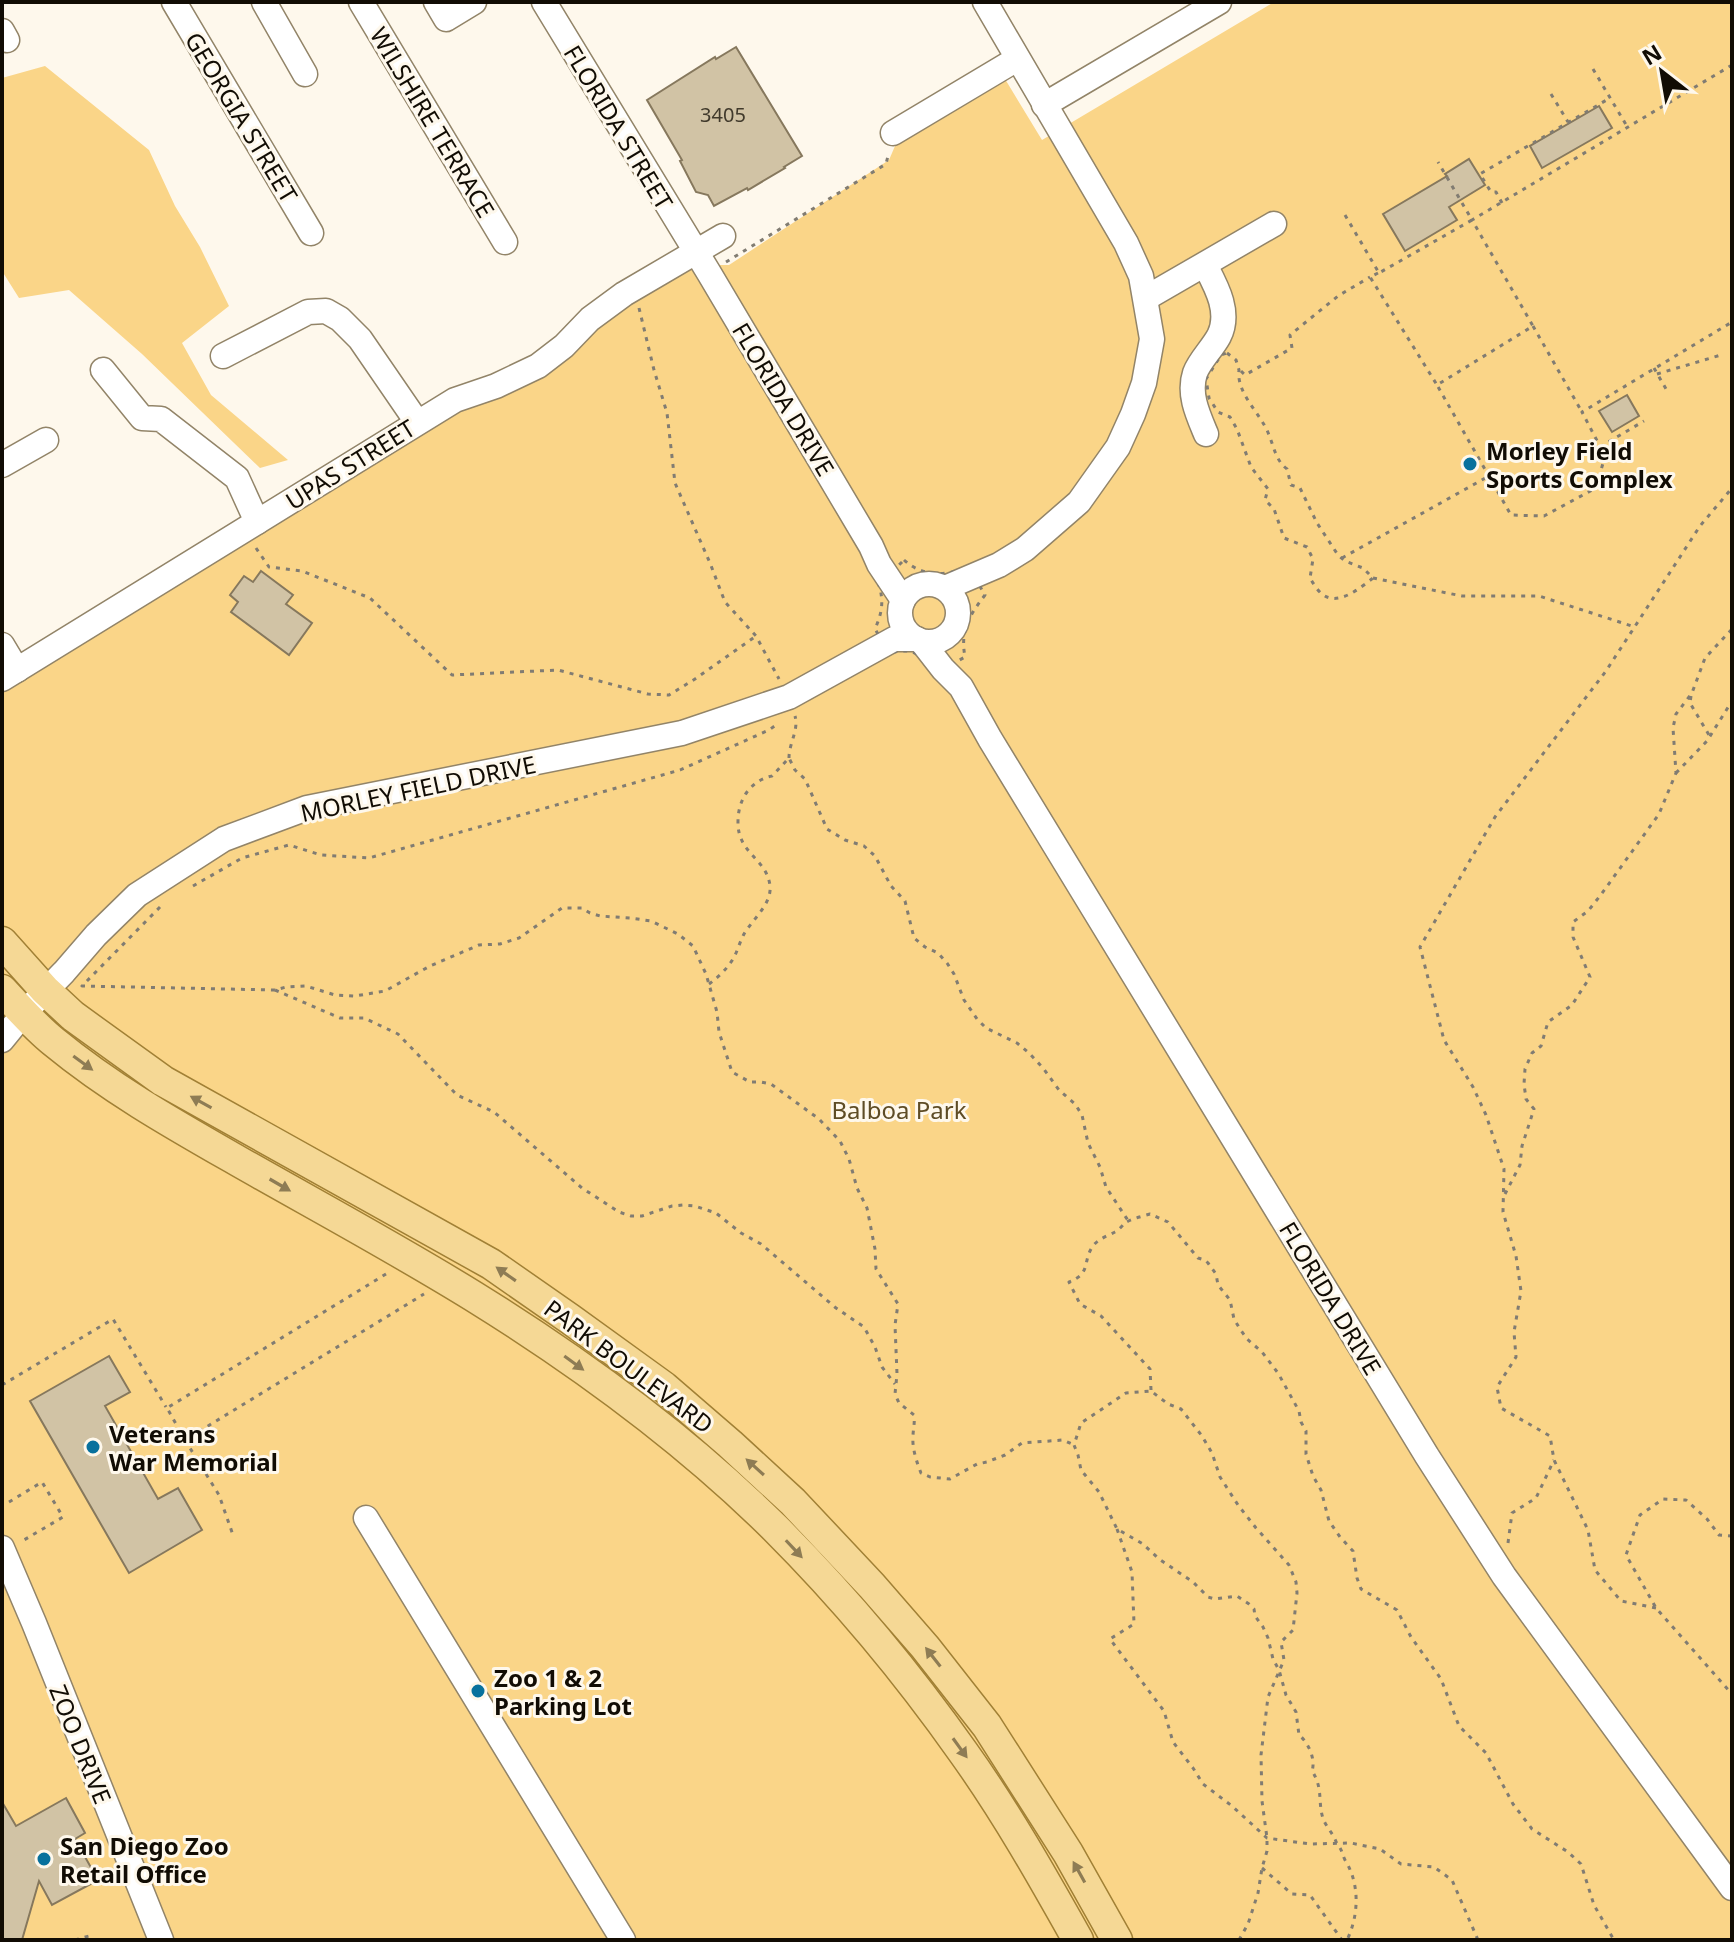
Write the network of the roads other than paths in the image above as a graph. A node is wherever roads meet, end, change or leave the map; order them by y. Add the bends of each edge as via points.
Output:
1 (174, 2) edge
2 (264, 2) edge
3 (361, 2) edge
4 (474, 2) edge
5 (544, 2) edge
6 (985, 2) edge
7 (1219, 2) edge
8 (441, 10) edge
9 (1017, 59) junction
10 (305, 74) dead end
11 (1044, 105) junction
12 (893, 133) road end
13 (1274, 224) dead end
14 (311, 233) dead end
15 (723, 236) dead end
16 (505, 242) dead end
17 (702, 263) junction
18 (1205, 265) junction
19 (1146, 298) junction
20 (223, 356) dead end
21 (103, 370) dead end
22 (417, 422) junction
23 (1206, 434) dead end
24 (46, 440) dead end
25 (2, 465) edge
26 (250, 526) junction
27 (871, 546) junction
28 (999, 565) junction
29 (936, 586) junction
30 (902, 607) junction
31 (955, 622) junction
32 (920, 641) junction
33 (2, 645) edge
34 (863, 655) junction
35 (9, 674) edge
36 (961, 687) junction
37 (2, 942) edge
38 (2, 990) edge
39 (45, 990) junction
40 (24, 1013) junction
41 (2, 1040) edge
42 (366, 1518) dead end
43 (13, 1544) edge
44 (1732, 1888) edge
45 (161, 1940) edge
46 (623, 1940) edge
47 (1078, 1940) edge
48 (1117, 1940) edge

1 - 14 street, GEORGIA STREET
2 - 10 street
3 - 16 street, WILSHIRE TERRACE
4 - 8 street
5 - 17 street, FLORIDA STREET
6 - 9 street
7 - 11 street
9 - 11 street
9 - 12 street
11 - 19 street via 1126,243
13 - 18 street
15 - 17 street, UPAS STREET
17 - 22 street, UPAS STREET via 624,294 538,366 455,400
17 - 27 street, FLORIDA DRIVE
18 - 19 street
18 - 23 street via 1223,308 1220,334 1195,374 1193,393
19 - 28 street via 1152,339 1144,383 1118,447 1079,502
20 - 22 street via 308,312 326,311 360,339
21 - 26 street via 142,418 161,419 237,478
22 - 26 street, UPAS STREET
24 - 25 street
26 - 35 street, UPAS STREET
27 - 29 street, FLORIDA DRIVE via 908,578
27 - 30 street, FLORIDA DRIVE
28 - 29 street
28 - 31 street
29 - 30 street via 918,587
29 - 31 street via 957,604
30 - 32 street via 902,624
30 - 34 street, MORLEY FIELD DRIVE
31 - 32 street via 934,643
31 - 36 street, FLORIDA DRIVE via 952,647
32 - 34 street, MORLEY FIELD DRIVE via 894,639
32 - 36 street, FLORIDA DRIVE
33 - 35 street
34 - 39 street, MORLEY FIELD DRIVE via 791,705 682,733 307,808 224,839 137,895
36 - 44 street, FLORIDA DRIVE via 1504,1576
37 - 39 main road, PARK BOULEVARD
38 - 40 main road, PARK BOULEVARD
39 - 40 street, MORLEY FIELD DRIVE
48 -> 39 main road, PARK BOULEVARD via 1068,1853 961,1692 853,1565 730,1444 664,1387 491,1264 163,1081
40 - 41 street
40 -> 47 main road, PARK BOULEVARD via 52,1041 147,1109 551,1347 711,1470 775,1528 904,1674 964,1754
42 - 46 street
43 - 45 street, ZOO DRIVE via 34,1623

